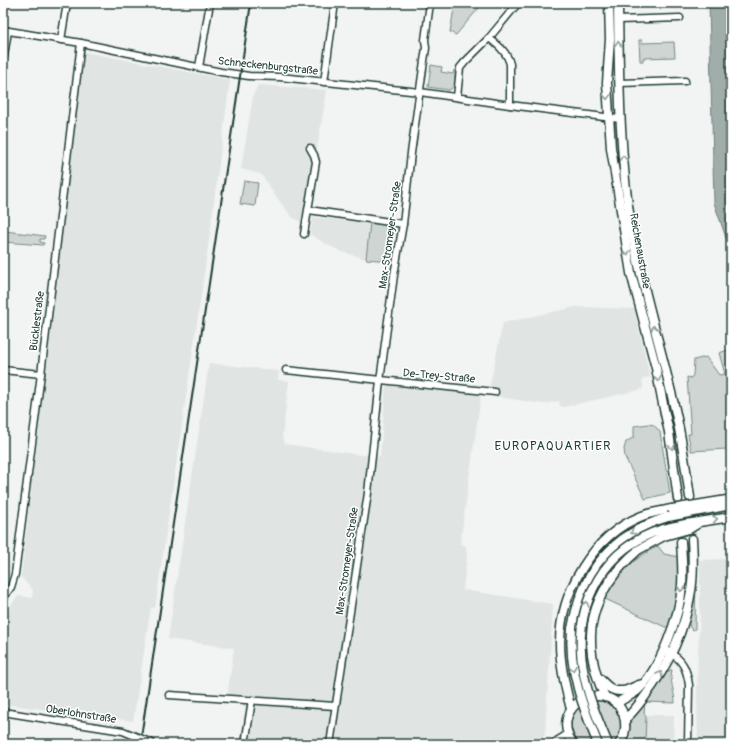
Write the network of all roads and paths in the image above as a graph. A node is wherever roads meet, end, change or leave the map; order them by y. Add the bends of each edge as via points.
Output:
1 (67, 3) edge
2 (210, 3) edge
3 (335, 3) edge
4 (430, 3) edge
5 (518, 3) edge
6 (609, 3) edge
7 (618, 3) edge
8 (680, 18) dead end
9 (618, 20) junction
10 (6, 30) edge
11 (489, 38) junction
12 (62, 40) junction
13 (81, 43) junction
14 (3, 62) edge
15 (200, 68) junction
16 (607, 76) junction
17 (685, 80) dead end
18 (324, 82) junction
19 (619, 83) junction
20 (420, 92) junction
21 (457, 98) junction
22 (510, 105) junction
23 (608, 118) junction
24 (620, 119) junction
25 (310, 148) dead end
26 (309, 210) junction
27 (403, 224) junction
28 (304, 234) dead end
29 (3, 370) edge
30 (286, 370) dead end
31 (41, 374) junction
32 (380, 381) junction
33 (495, 392) dead end
34 (731, 501) edge
35 (731, 505) edge
36 (731, 517) edge
37 (699, 522) junction
38 (692, 538) tunnel mouth
39 (693, 556) junction
40 (3, 598) edge
41 (663, 649) junction
42 (672, 654) junction
43 (595, 675) junction
44 (643, 684) junction
45 (169, 695) dead end
46 (604, 697) junction
47 (252, 700) junction
48 (616, 704) junction
49 (335, 706) junction
50 (571, 709) junction
51 (3, 712) edge
52 (625, 719) junction
53 (568, 734) junction
54 (620, 743) edge
55 (154, 744) edge
56 (245, 744) edge
57 (330, 744) edge
58 (554, 744) edge
59 (573, 744) edge
60 (598, 744) edge
61 (608, 744) edge
62 (688, 744) edge

1 - 12 street
2 - 15 street
3 - 18 street
4 - 20 street, Max-Stromeyer-Straße
5 - 11 street
6 - 16 main road, Reichenaustraße
7 - 9 main road, Reichenaustraße
8 - 9 street
19 -> 9 main road, Reichenaustraße
10 - 12 street, Schneckenburgstraße
10 - 14 street
11 - 21 street via 460,68
11 - 22 street via 499,45 509,58
12 - 13 street, Schneckenburgstraße
13 - 15 street, Schneckenburgstraße
13 - 31 street, Bücklestraße
15 - 18 street, Schneckenburgstraße via 253,77
16 - 19 main road via 611,81
16 -> 23 main road, Reichenaustraße
17 - 19 street
18 - 20 street, Schneckenburgstraße
19 - 24 main road, Reichenaustraße
20 - 21 street, Schneckenburgstraße
20 - 27 street, Max-Stromeyer-Straße
21 - 22 street, Schneckenburgstraße
22 - 23 street, Schneckenburgstraße
23 - 24 street, Schneckenburgstraße
23 -> 24 main road, Reichenaustraße via 634,286 656,368 670,436 678,498 685,502 690,496 676,413 632,233 625,186
25 - 26 street via 316,162
26 - 27 street
26 - 28 street
27 - 32 street, Max-Stromeyer-Straße
29 - 31 street
30 - 32 street
31 - 40 street, Bücklestraße via 15,574 11,587
32 - 33 street, De-Trey-Straße
32 - 49 street, Max-Stromeyer-Straße via 368,493
34 - 50 main road, bridge via 641,516 621,528 584,564 566,602 561,628 563,676
35 -> 60 main road, bridge via 668,517 635,530 609,551 584,585 573,621 571,657 581,700
37 -> 36 main road
37 - 43 main road, bridge via 689,529 664,536 638,550 604,590 595,610 592,626 591,653
61 -> 37 main road, bridge via 590,698 582,668 580,634 588,598 603,571 632,544 663,529
38 - 39 main road
39 -> 41 main road via 682,546 680,600
39 - 42 main road via 691,593
41 - 42 street
41 - 44 main road
52 -> 42 main road via 650,691
42 - 62 street via 684,665 690,685
43 - 44 main road via 606,686 616,691
43 - 46 main road
44 - 48 main road via 636,692
45 - 47 street
46 - 48 main road
46 - 50 main road via 584,698
47 - 49 street
47 - 56 street
48 - 52 main road
49 - 57 street, Max-Stromeyer-Straße
50 - 53 main road via 568,715
51 - 55 street, Oberlohnstraße, bridge via 123,731
52 - 54 main road via 625,729
53 - 58 street
53 - 59 main road

